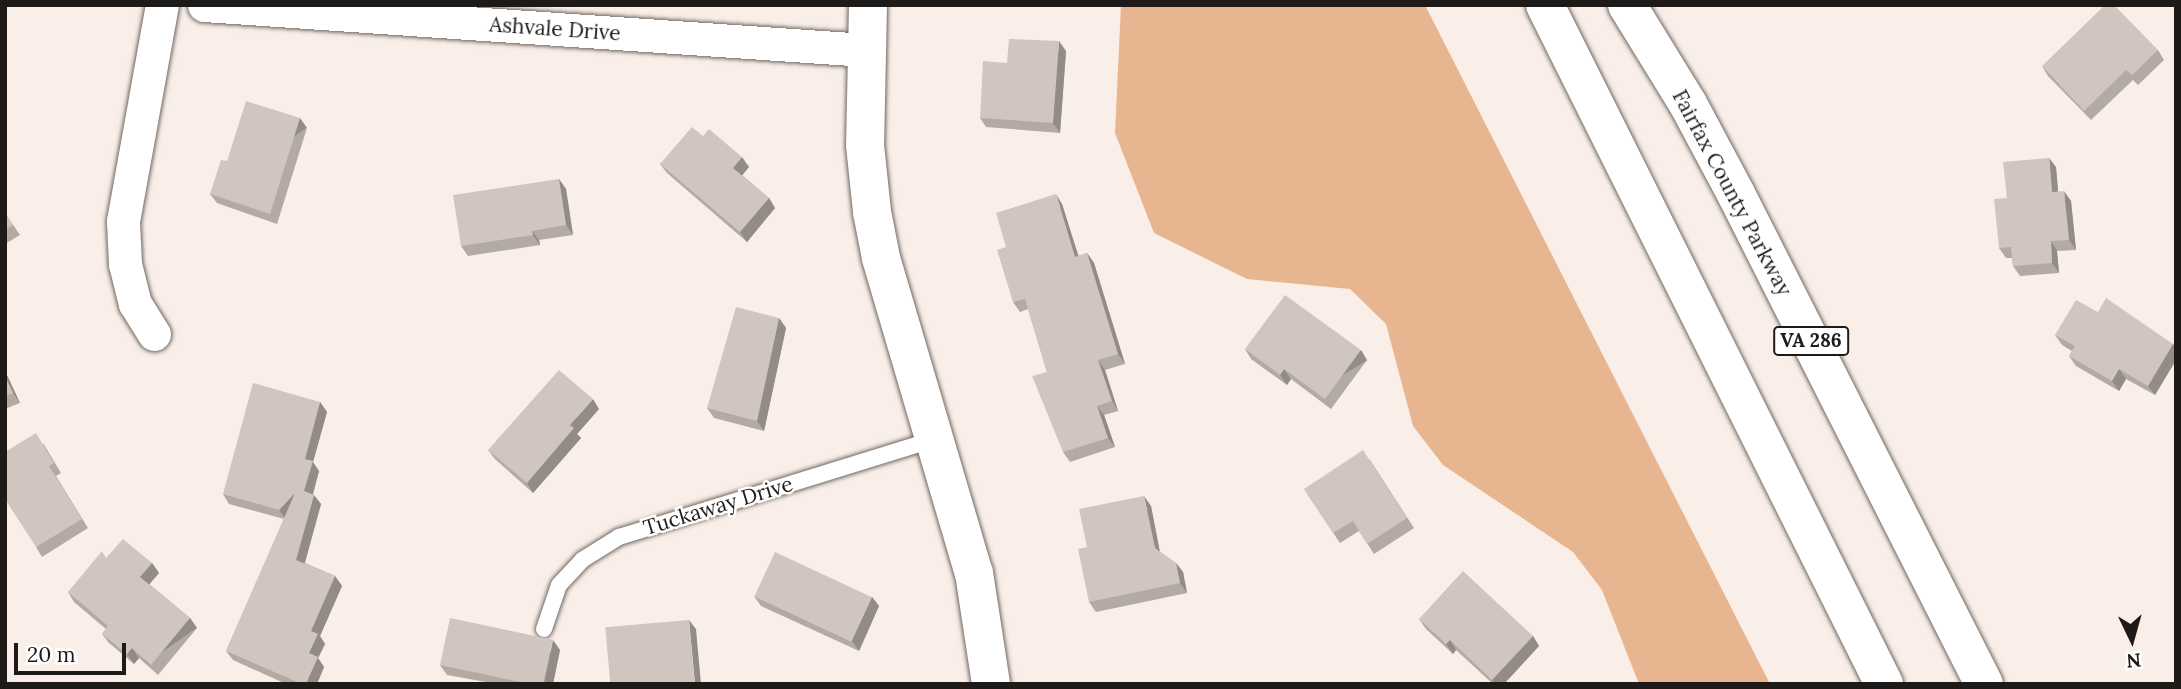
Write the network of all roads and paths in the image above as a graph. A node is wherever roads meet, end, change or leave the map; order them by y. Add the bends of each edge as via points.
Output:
1 (162, 5) edge
2 (204, 5) edge
3 (868, 5) edge
4 (1545, 5) edge
5 (1627, 5) edge
6 (865, 50) junction
7 (153, 334) dead end
8 (936, 439) junction
9 (544, 629) dead end
10 (991, 684) edge
11 (1884, 684) edge
12 (1984, 684) edge

1 - 7 street via 123,221 125,264 135,304
2 - 6 street, Ashvale Drive
3 - 6 main road
4 - 11 main road
5 - 12 main road, Fairfax County Parkway / VA 286 via 1736,194
6 - 8 main road via 865,145 872,212 881,258
8 - 9 lane, Tuckaway Drive via 619,537 582,560 559,585
8 - 10 main road via 974,573

